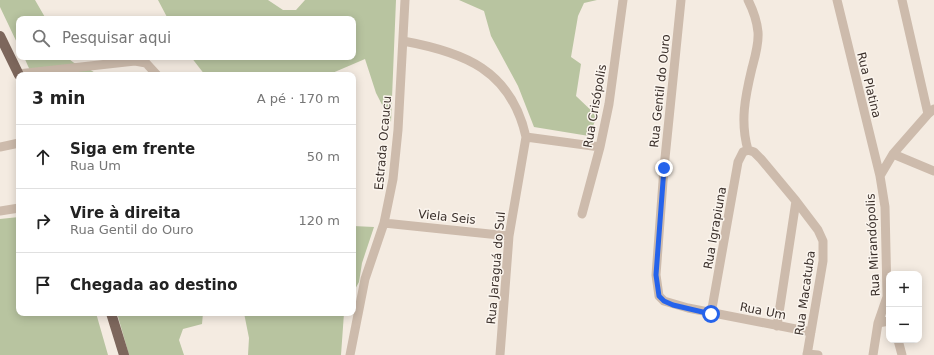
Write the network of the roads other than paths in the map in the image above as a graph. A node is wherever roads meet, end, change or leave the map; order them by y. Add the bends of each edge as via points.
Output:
1 (405, 0) edge
2 (623, 0) edge
3 (681, 0) edge
4 (748, 0) edge
5 (837, 0) edge
6 (902, 0) edge
7 (0, 36) edge
8 (403, 41) junction
9 (18, 72) edge
10 (37, 72) edge
11 (154, 72) edge
12 (931, 111) edge
13 (526, 137) junction
14 (16, 144) edge
15 (0, 147) edge
16 (600, 147) junction
17 (748, 150) junction
18 (893, 154) junction
19 (934, 171) edge
20 (880, 176) junction
21 (796, 201) junction
22 (16, 208) edge
23 (0, 211) edge
24 (582, 214) dead end
25 (384, 223) junction
26 (509, 236) junction
27 (887, 271) edge
28 (664, 301) joint
29 (886, 305) edge
30 (711, 314) junction
31 (112, 316) edge
32 (886, 322) edge
33 (878, 323) junction
34 (777, 326) junction
35 (811, 332) junction
36 (899, 343) edge
37 (807, 354) edge
38 (124, 355) edge
39 (350, 355) edge
40 (500, 355) edge
41 (818, 355) edge
42 (873, 355) edge
43 (902, 355) edge

1 - 8 street, Estrada Ocaucu
2 - 16 street, Rua Crisópolis via 609,104
3 - 28 street, Rua Gentil do Ouro via 656,275 659,296
4 - 17 street via 759,33 744,113 744,136
5 - 20 street, Rua Platina
6 - 12 street
7 - 9 main road
8 - 13 street via 452,52 487,72 504,88 515,104 523,121
8 - 25 street, Estrada Ocaucu via 393,179
10 - 11 street via 135,61 146,63
12 - 18 street, Rua Mirandópolis
13 - 16 street
13 - 26 street, Rua Jaraguá do Sul
14 - 15 street
16 - 24 street, Rua Crisópolis
17 - 21 street, Rua Macatuba via 761,159
17 - 30 street, Rua Igrapiuna via 743,152 738,162
18 - 19 street
18 - 20 street, Rua Mirandópolis
20 - 27 street, Rua Mirandópolis via 885,207
21 - 34 street
21 - 35 street, Rua Macatuba via 818,230 823,241 824,252
22 - 23 street
25 - 26 street, Viela Seis
25 - 39 street, Estrada Ocaucu via 365,279
26 - 40 street, Rua Jaraguá do Sul
28 - 30 street, Rua Um
29 - 33 street, Rua Mirandópolis
30 - 34 street, Rua Um
31 - 38 main road
32 - 33 street
33 - 42 street, Rua Mirandópolis
34 - 35 street, Rua Um
35 - 37 street, Rua Macatuba
36 - 43 street
37 - 41 street

